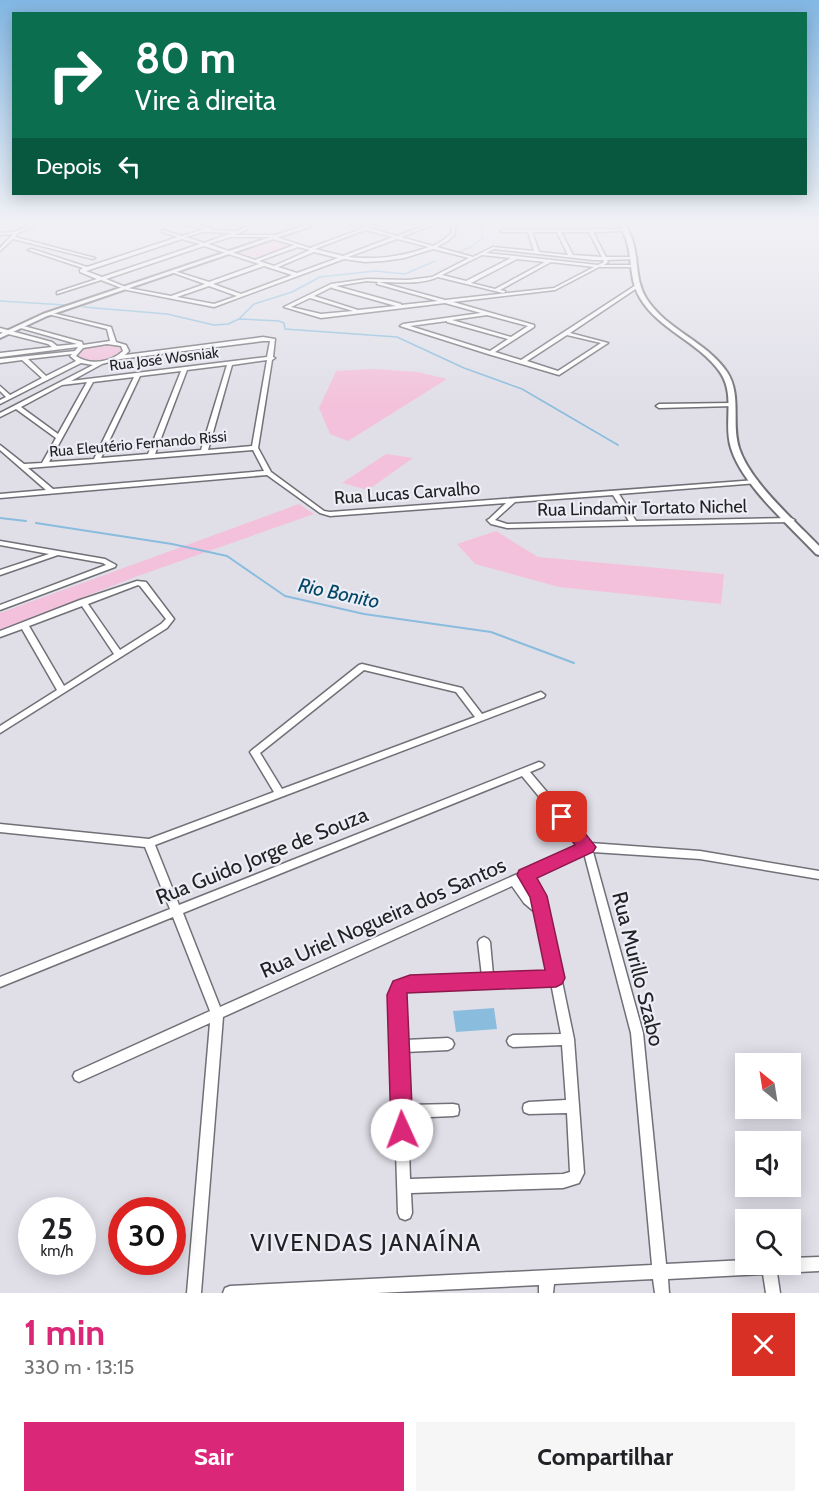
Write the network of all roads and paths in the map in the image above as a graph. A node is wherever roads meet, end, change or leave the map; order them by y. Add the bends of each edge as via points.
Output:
1 (81, 285) edge
2 (117, 285) edge
3 (138, 285) edge
4 (206, 285) edge
5 (214, 285) edge
6 (272, 285) edge
7 (335, 285) edge
8 (386, 285) edge
9 (477, 285) edge
10 (505, 285) edge
11 (562, 285) edge
12 (331, 286) junction
13 (638, 286) joint
14 (127, 289) junction
15 (496, 290) junction
16 (59, 293) dead end
17 (627, 293) junction
18 (510, 294) junction
19 (242, 296) junction
20 (309, 296) junction
21 (642, 296) junction
22 (172, 297) junction
23 (444, 302) junction
24 (403, 306) junction
25 (360, 311) junction
26 (50, 313) junction
27 (490, 314) junction
28 (444, 319) junction
29 (20, 327) junction
30 (0, 330) edge
31 (8, 332) junction
32 (566, 333) junction
33 (0, 336) edge
34 (513, 339) junction
35 (113, 342) junction
36 (87, 345) junction
37 (56, 348) junction
38 (74, 352) junction
39 (490, 352) junction
40 (0, 355) edge
41 (120, 357) junction
42 (23, 358) junction
43 (272, 358) junction
44 (0, 361) edge
45 (81, 362) junction
46 (103, 362) junction
47 (522, 362) junction
48 (230, 363) junction
49 (185, 368) junction
50 (138, 374) junction
51 (46, 379) junction
52 (91, 380) junction
53 (60, 384) junction
54 (0, 388) edge
55 (9, 397) junction
56 (0, 402) edge
57 (731, 405) junction
58 (659, 406) dead end
59 (16, 407) junction
60 (0, 415) edge
61 (59, 438) junction
62 (0, 447) edge
63 (255, 448) junction
64 (204, 452) junction
65 (151, 456) junction
66 (97, 460) junction
67 (44, 465) junction
68 (23, 466) junction
69 (268, 473) junction
70 (756, 482) junction
71 (52, 492) junction
72 (615, 493) junction
73 (0, 496) edge
74 (514, 500) junction
75 (791, 520) junction
76 (494, 524) joint
77 (634, 524) junction
78 (0, 543) edge
79 (57, 552) junction
80 (819, 552) edge
81 (0, 573) edge
82 (83, 602) junction
83 (0, 608) edge
84 (24, 624) junction
85 (0, 634) edge
86 (119, 654) junction
87 (62, 690) junction
88 (541, 695) dead end
89 (481, 718) junction
90 (0, 729) edge
91 (539, 765) dead end
92 (524, 771) junction
93 (280, 793) junction
94 (0, 828) edge
95 (149, 843) junction
96 (587, 847) junction
97 (525, 875) junction
98 (819, 875) edge
99 (514, 880) junction
100 (177, 912) junction
101 (542, 912) junction
102 (484, 942) dead end
103 (556, 978) junction
104 (0, 981) edge
105 (488, 981) junction
106 (217, 1013) junction
107 (568, 1039) junction
108 (513, 1041) dead end
109 (448, 1044) dead end
110 (399, 1046) junction
111 (79, 1076) dead end
112 (573, 1106) junction
113 (529, 1107) dead end
114 (453, 1110) dead end
115 (402, 1112) junction
116 (404, 1186) junction
117 (405, 1213) dead end
118 (819, 1264) edge
119 (801, 1265) edge
120 (735, 1269) edge
121 (661, 1272) junction
122 (770, 1275) edge
123 (547, 1277) junction
124 (424, 1288) edge
125 (309, 1291) edge
126 (194, 1293) edge
127 (230, 1293) edge
128 (546, 1293) edge
129 (662, 1293) edge
130 (773, 1293) edge

1 - 16 street
2 - 14 street
3 - 14 main road
4 - 22 street
5 - 19 street
6 - 19 street
7 - 12 street
8 - 23 street
9 - 15 street
10 - 15 street
11 - 18 street
12 - 20 street
12 - 24 street
13 - 17 street
13 - 21 main road
14 - 22 street
14 - 26 main road
15 - 18 street
17 - 21 street
17 - 32 street
18 - 23 street
19 - 22 street via 214,306
20 - 25 street
20 - 25 street via 286,307 318,316
21 - 57 main road via 718,366 730,385
23 - 24 street
23 - 27 street
24 - 25 street
26 - 29 main road
26 - 35 street via 109,328
27 - 28 street
27 - 34 street via 532,326
28 - 34 street
28 - 39 street via 403,326
29 - 31 main road
29 - 36 street
30 - 31 street
31 - 33 main road
31 - 37 street
32 - 47 street
32 - 47 street via 605,343 559,373
34 - 39 street
35 - 36 street
35 - 41 street via 126,348
36 - 37 street
36 - 38 street
37 - 40 street
38 - 42 street
38 - 45 street via 75,359
39 - 47 street
41 - 43 street via 272,339
41 - 46 street
42 - 44 street
42 - 51 street
43 - 48 street, Rua José Wosniak
43 - 63 street
45 - 46 street
45 - 51 street
46 - 53 street
48 - 49 street, Rua José Wosniak
48 - 64 street
49 - 50 street, Rua José Wosniak
49 - 65 street
50 - 52 street, Rua José Wosniak
50 - 66 street
51 - 55 street
52 - 53 street, Rua José Wosniak
52 - 61 street
53 - 59 street
54 - 55 street
55 - 56 street
57 - 58 street
57 - 70 main road via 735,449
59 - 60 street
59 - 61 street
61 - 67 street
62 - 68 street
63 - 64 street, Rua Eleutério Fernando Rissi
63 - 69 street
64 - 65 street, Rua Eleutério Fernando Rissi
65 - 66 street, Rua Eleutério Fernando Rissi
66 - 67 street, Rua Eleutério Fernando Rissi
67 - 68 street, Rua Eleutério Fernando Rissi
68 - 71 street
69 - 71 street
69 - 74 street, Rua Lucas Carvalho via 330,514
70 - 72 street, Rua Lucas Carvalho
70 - 75 main road
71 - 73 street
72 - 74 street, Rua Lucas Carvalho
72 - 77 street
74 - 76 street via 491,518
75 - 77 street, Rua Lindamir Tortato Nichel
75 - 80 main road
76 - 77 street, Rua Lindamir Tortato Nichel
78 - 79 street
79 - 81 street
79 - 83 street via 112,566
82 - 84 street
82 - 86 street
82 - 86 street via 137,582 169,621
84 - 85 street
84 - 87 street
86 - 87 street
87 - 90 street
88 - 89 street
89 - 93 street
89 - 93 street via 459,690 362,667 255,752
91 - 92 street, Rua Guido Jorge de Souza
92 - 96 street, Rua Murillo Szabo
92 - 100 street, Rua Guido Jorge de Souza
93 - 95 street
94 - 95 street
95 - 100 street
96 - 97 street, Rua Uriel Nogueira dos Santos
96 - 98 street, Rua Uriel Nogueira dos Santos via 700,855
96 - 121 street, Rua Murillo Szabo via 639,1042
97 - 99 street, Rua Uriel Nogueira dos Santos
97 - 101 street via 537,892
99 - 101 street
99 - 106 street, Rua Uriel Nogueira dos Santos
100 - 104 street, Rua Guido Jorge de Souza
100 - 106 street
101 - 103 street
102 - 105 street
103 - 105 street
103 - 107 street
105 - 110 street via 399,987
106 - 111 street, Rua Uriel Nogueira dos Santos
106 - 126 street
107 - 108 street
107 - 112 street
109 - 110 street
110 - 115 street
112 - 113 street
112 - 116 street via 578,1167 570,1180
114 - 115 street
115 - 116 street
116 - 117 street
118 - 119 street
120 - 121 street
121 - 123 street
121 - 129 street, Rua Murillo Szabo
122 - 130 street
123 - 124 street
123 - 128 street
124 - 125 street
125 - 127 street

